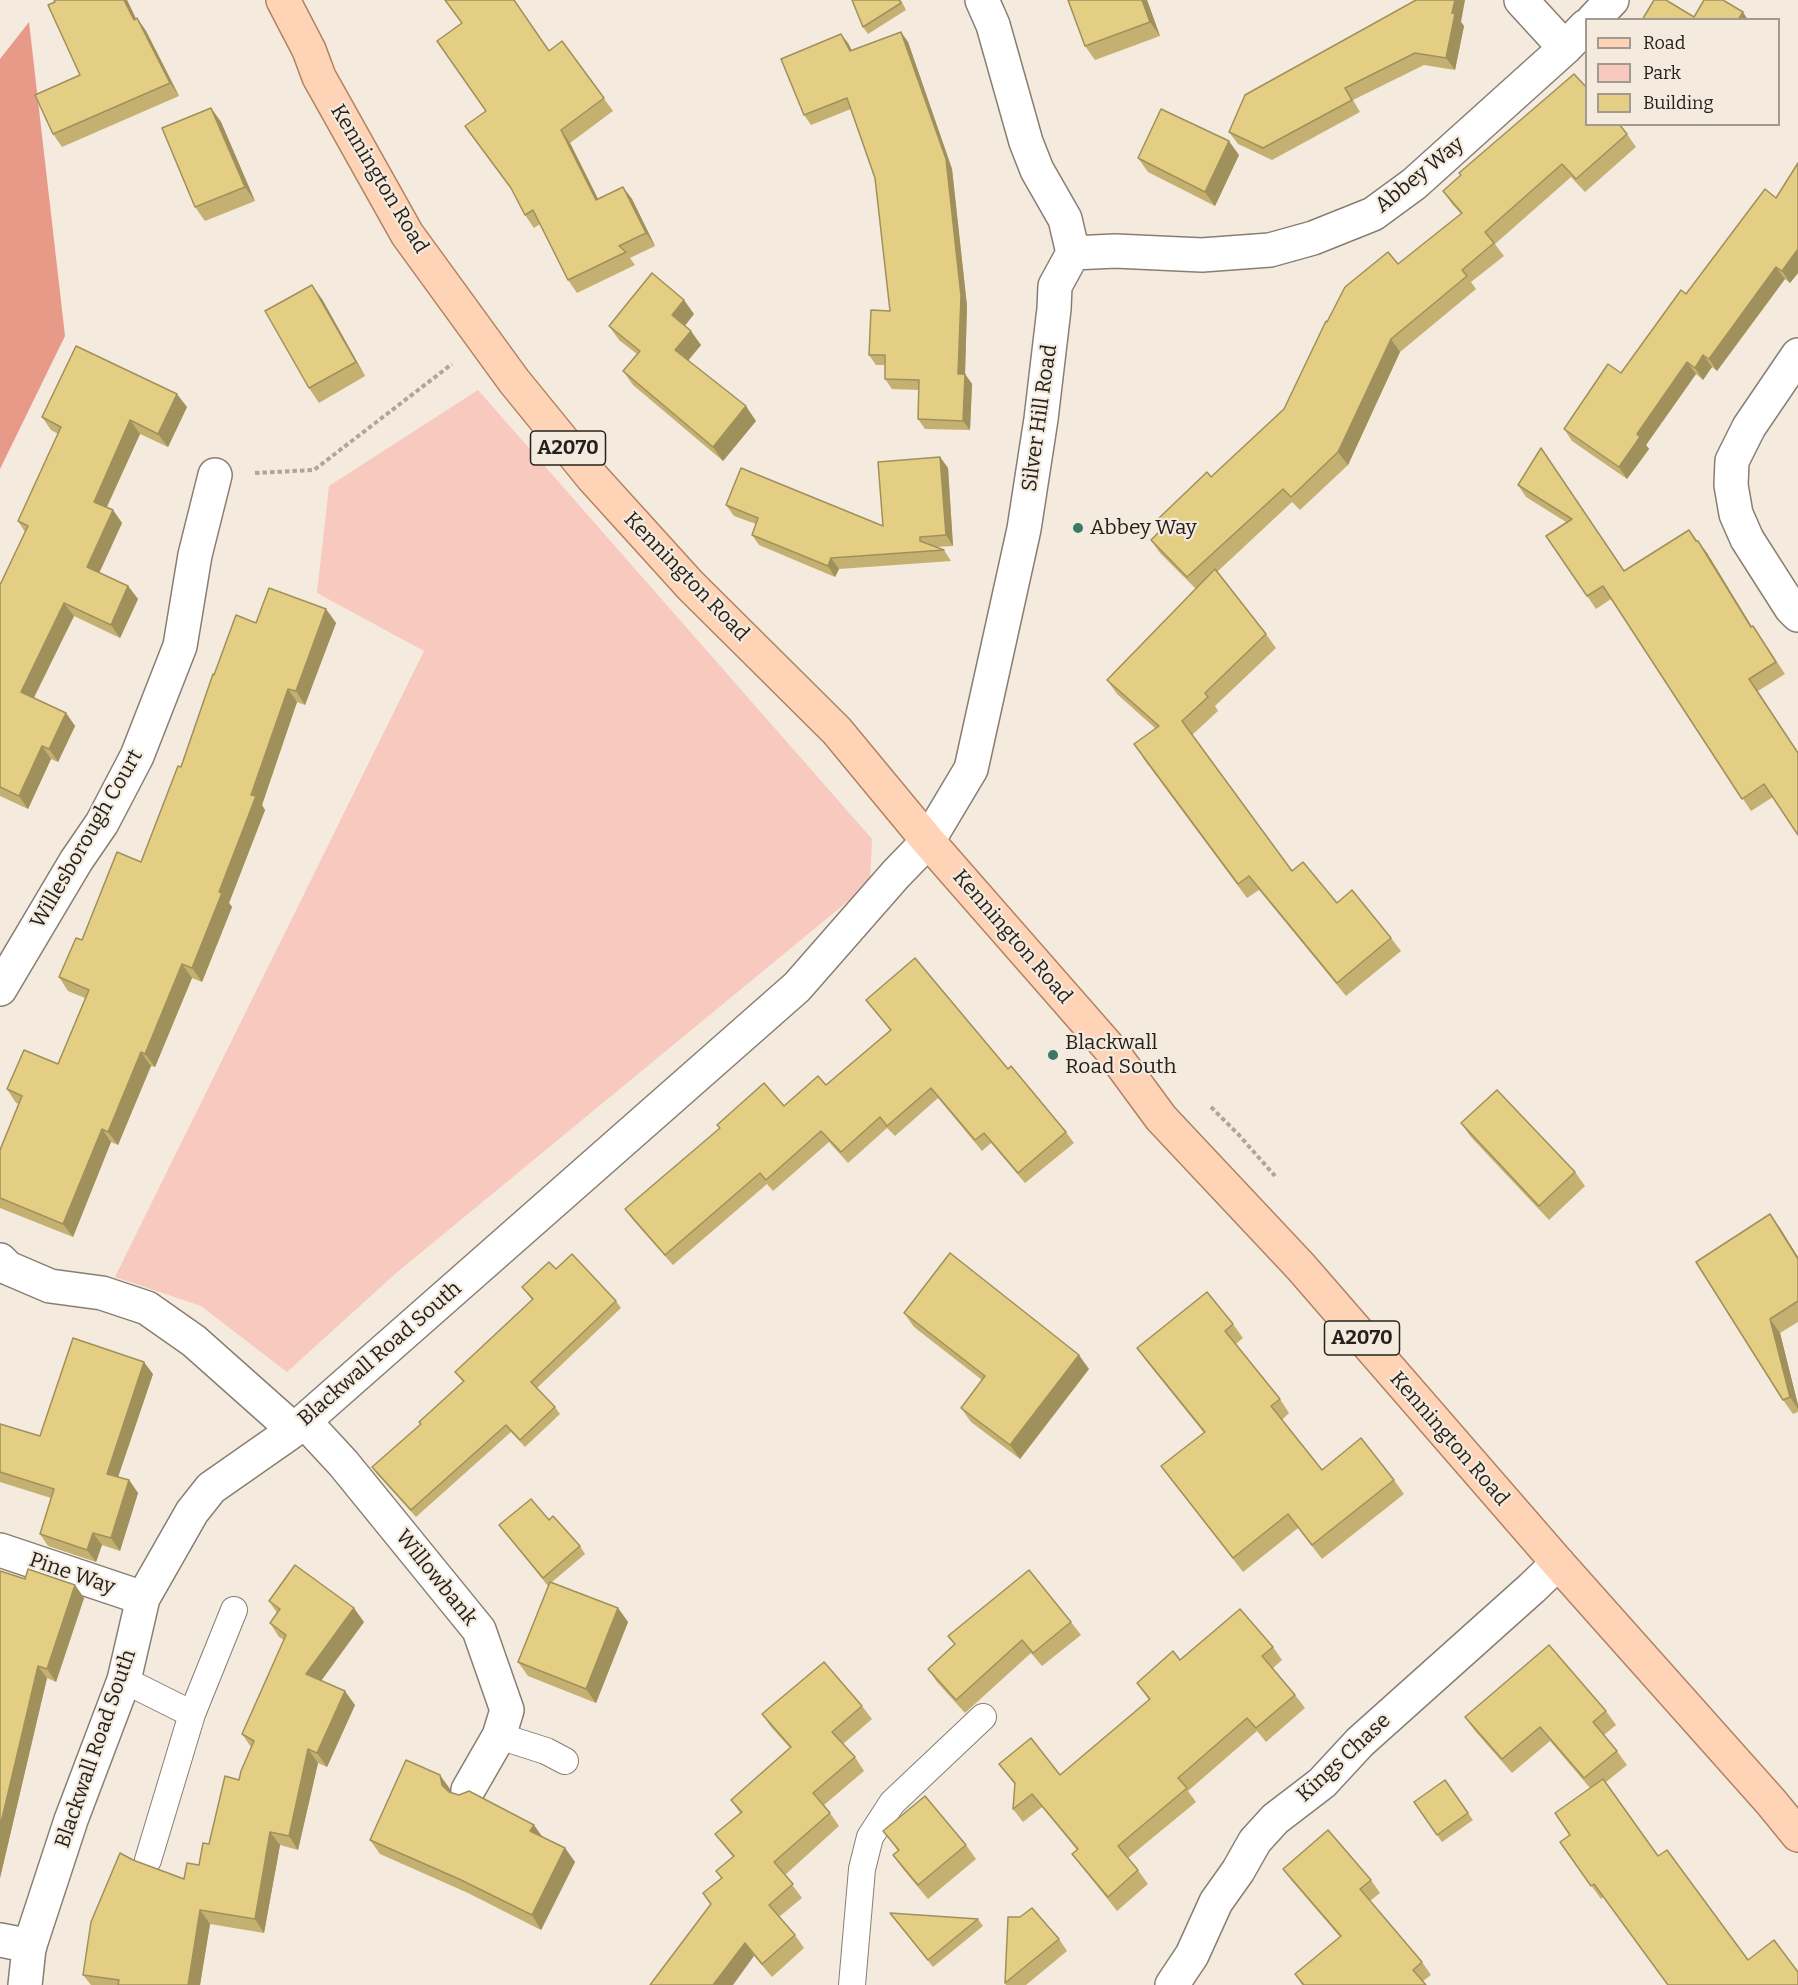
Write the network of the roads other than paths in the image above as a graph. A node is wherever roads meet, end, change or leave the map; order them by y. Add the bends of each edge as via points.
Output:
1 (283, 0) edge
2 (982, 0) edge
3 (1521, 0) edge
4 (1612, 0) edge
5 (1595, 18) edge
6 (1576, 37) edge
7 (1073, 253) junction
8 (1798, 355) edge
9 (215, 475) road end
10 (1798, 615) edge
11 (928, 842) junction
12 (0, 989) edge
13 (0, 1260) edge
14 (299, 1426) junction
15 (0, 1550) edge
16 (1557, 1563) junction
17 (143, 1598) junction
18 (234, 1610) dead end
19 (124, 1680) junction
20 (192, 1714) junction
21 (983, 1718) dead end
22 (499, 1736) junction
23 (565, 1761) dead end
24 (468, 1790) edge
25 (1798, 1834) edge
26 (148, 1860) dead end
27 (15, 1943) edge
28 (1174, 1984) edge
29 (25, 1985) edge
30 (852, 1985) edge

1 - 11 main road, Kennington Road / A2070 via 320,77 407,234 514,381 592,478 690,585 837,730
2 - 7 street via 993,25 1026,142 1065,219
3 - 6 street
4 - 5 street
6 - 7 street, Abbey Way via 1411,187 1356,221 1270,250 1202,255
7 - 11 street, Silver Hill Road via 1055,286 1024,529 971,769
8 - 10 street via 1749,427 1732,460 1731,485 1736,514 1747,539
9 - 12 street, Willesborough Court via 195,555 180,646 137,756 102,823
11 - 14 street, Blackwall Road South via 797,987
11 - 16 main road, Kennington Road / A2070 via 1111,1050 1161,1118 1301,1267
13 - 14 street via 8,1268 50,1286 102,1293 147,1308
14 - 17 street, Blackwall Road South via 211,1488 192,1512
14 - 22 street, Willowbank via 343,1463 479,1630 507,1710
15 - 17 street, Pine Way
16 - 25 main road, Kennington Road / A2070
16 - 28 street, Kings Chase via 1360,1742 1322,1783 1275,1819 1255,1840 1216,1902
17 - 19 street, Blackwall Road South
18 - 20 lane
19 - 20 lane
19 - 27 street, Blackwall Road South via 71,1820
20 - 26 lane
21 - 30 lane via 892,1803 870,1837 862,1869
22 - 23 lane
22 - 24 street, Willowbank
27 - 29 street, Blackwall Road South

